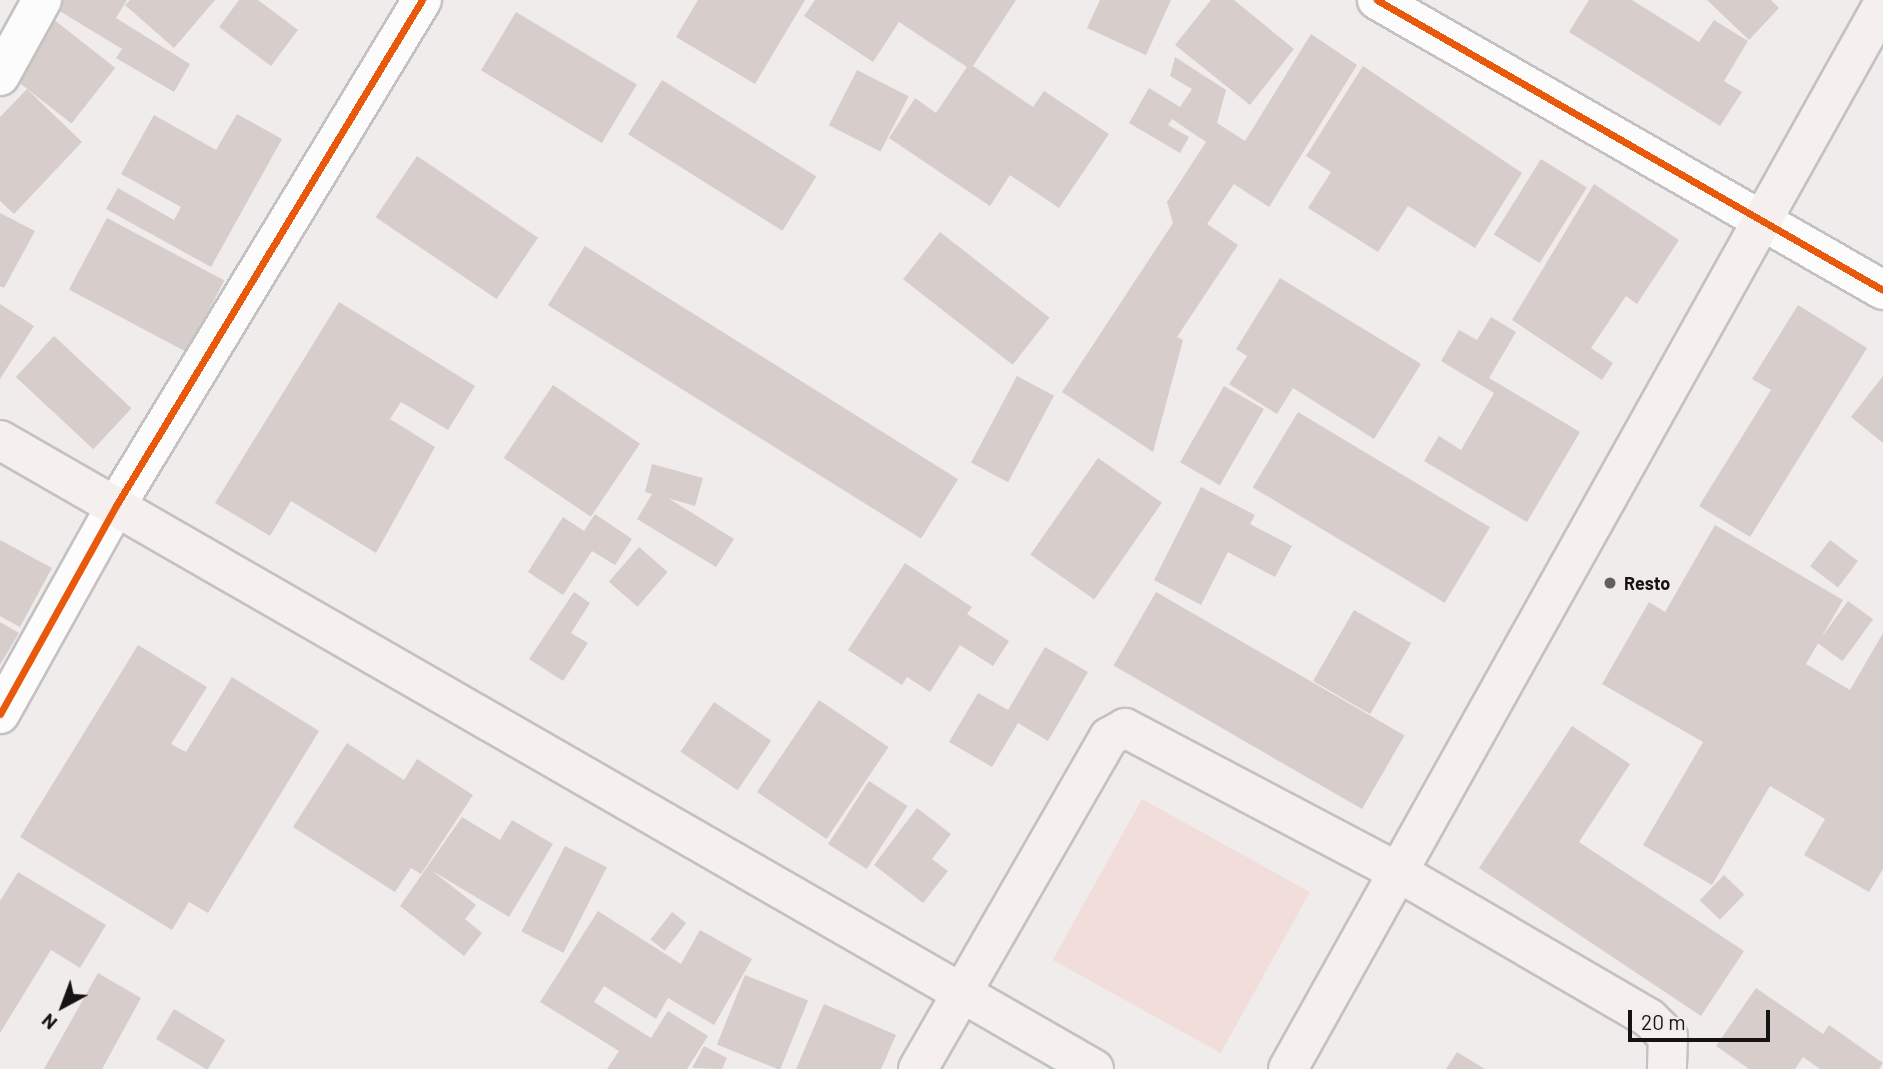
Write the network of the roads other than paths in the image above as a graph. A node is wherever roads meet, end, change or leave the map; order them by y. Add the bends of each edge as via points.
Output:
1 (42, 0) edge
2 (422, 0) edge
3 (1377, 0) edge
4 (1883, 4) edge
5 (0, 76) edge
6 (1763, 218) junction
7 (1883, 290) edge
8 (0, 440) edge
9 (117, 504) junction
10 (0, 714) edge
11 (1398, 872) junction
12 (960, 995) junction
13 (918, 1069) edge
14 (1094, 1069) edge
15 (1288, 1069) edge
16 (1667, 1069) edge

1 - 5 street
2 - 9 street
3 - 6 street
4 - 6 main road
6 - 7 street
6 - 11 main road
8 - 9 main road
9 - 10 street
9 - 12 main road
11 - 12 main road via 1133,730 1119,729
11 - 15 main road
11 - 16 main road via 1649,1018 1668,1037
12 - 13 main road
12 - 14 main road

